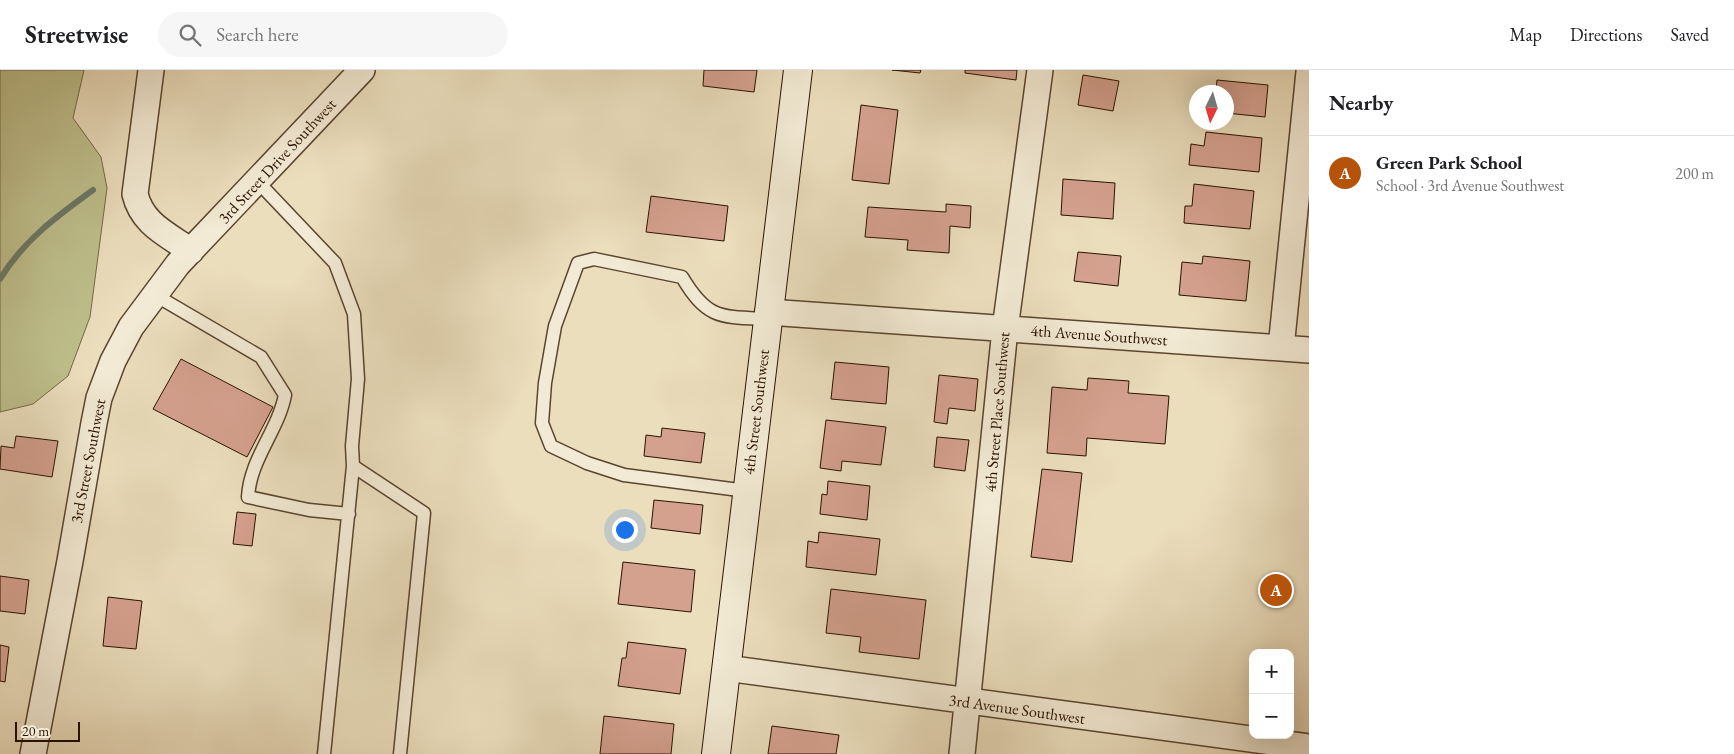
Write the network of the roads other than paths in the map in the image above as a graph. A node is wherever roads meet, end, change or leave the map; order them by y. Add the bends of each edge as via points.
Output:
1 (151, 70) edge
2 (362, 70) edge
3 (798, 70) edge
4 (1040, 70) edge
5 (1309, 72) edge
6 (258, 182) junction
7 (191, 251) junction
8 (155, 295) junction
9 (768, 316) junction
10 (1004, 329) junction
11 (1281, 348) junction
12 (1309, 350) edge
13 (353, 466) junction
14 (747, 491) junction
15 (348, 514) junction
16 (726, 668) junction
17 (968, 701) junction
18 (1309, 747) edge
19 (33, 754) edge
20 (324, 754) edge
21 (400, 754) edge
22 (716, 754) edge
23 (962, 754) edge

1 - 7 street via 135,194 138,208 146,220
2 - 6 street, 3rd Street Drive Southwest
3 - 9 main road, 4th Street Southwest
4 - 10 street, 4th Street Place Southwest
5 - 11 street
6 - 7 street, 3rd Street Drive Southwest
6 - 13 lane via 335,263 354,314 358,379
7 - 8 street, 3rd Street Southwest
8 - 15 lane via 261,357 285,395 282,410 255,466 248,497 309,510
8 - 19 street, 3rd Street Southwest via 126,335 99,398
9 - 10 street, 4th Avenue Southwest
9 - 14 main road, 4th Street Southwest
9 - 14 lane via 731,317 706,310 682,277 594,259 578,264 555,326 545,383 542,423 551,446 587,463 624,475
10 - 11 street, 4th Avenue Southwest
10 - 17 street, 4th Street Place Southwest
11 - 12 street, 4th Avenue Southwest
13 - 15 lane
13 - 21 lane via 424,513
14 - 16 main road, 4th Street Southwest
15 - 20 lane
16 - 17 street, 3rd Avenue Southwest
16 - 22 main road, 4th Street Southwest
17 - 18 street, 3rd Avenue Southwest
17 - 23 street, 4th Street Place Southwest

